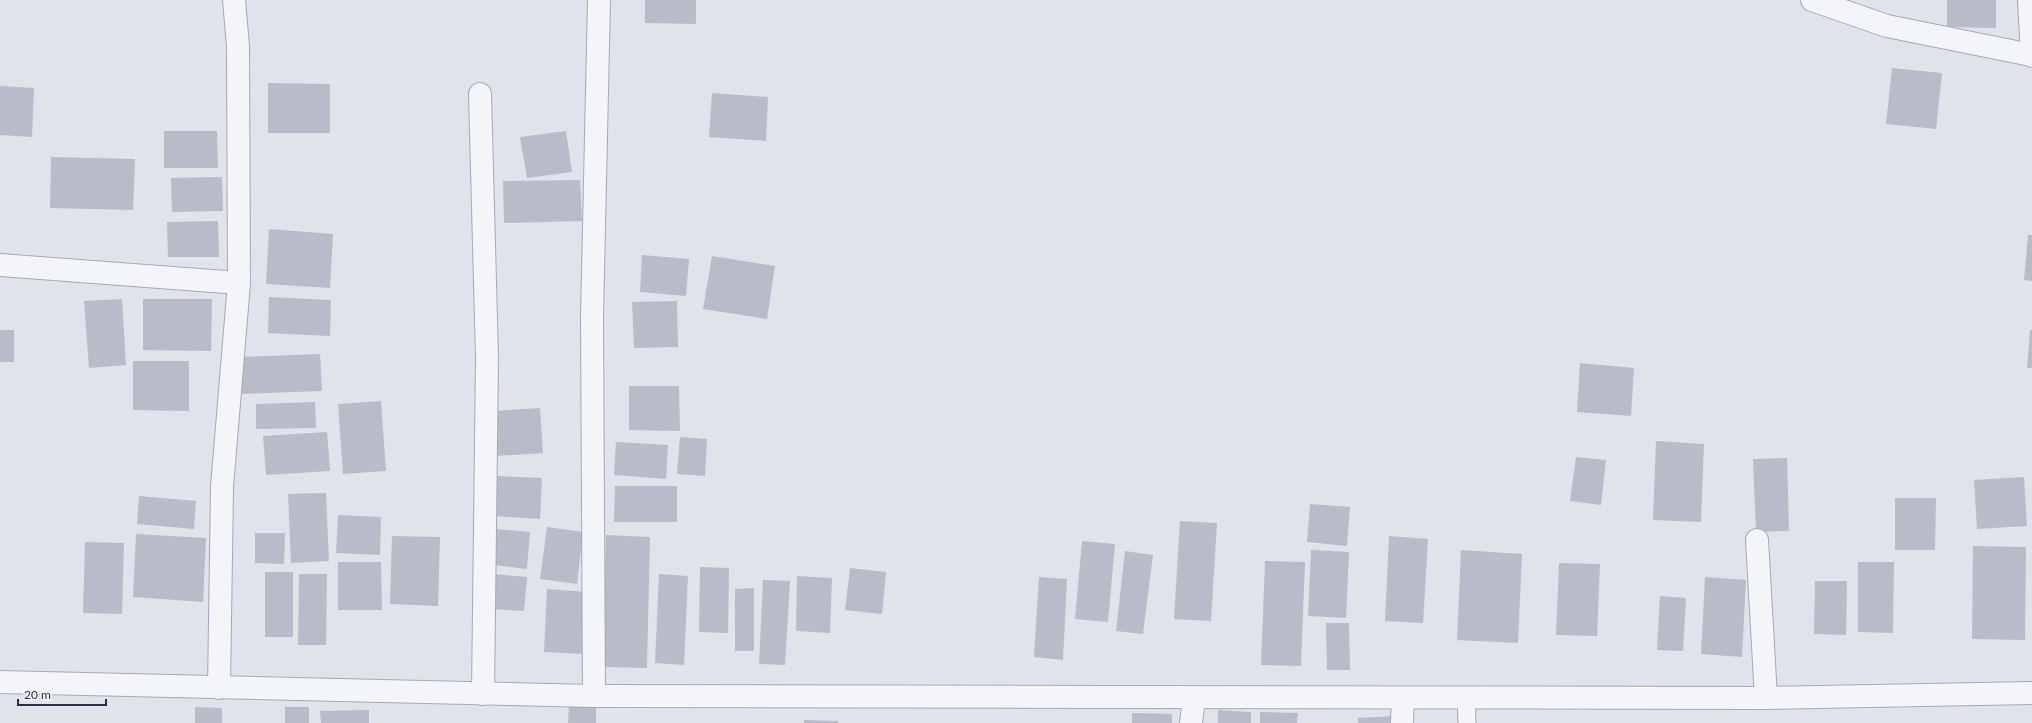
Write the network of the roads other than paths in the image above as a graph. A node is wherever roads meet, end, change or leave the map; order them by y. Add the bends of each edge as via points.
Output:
1 (234, 0) edge
2 (599, 0) edge
3 (1812, 0) edge
4 (2029, 0) edge
5 (2032, 56) edge
6 (480, 94) dead end
7 (0, 265) edge
8 (239, 283) junction
9 (1757, 540) dead end
10 (0, 682) edge
11 (219, 688) junction
12 (2032, 693) edge
13 (484, 694) junction
14 (594, 696) junction
15 (1466, 697) junction
16 (1194, 698) junction
17 (1403, 698) junction
18 (1766, 698) junction
19 (1192, 723) edge
20 (1402, 723) edge
21 (1467, 723) edge

1 - 8 street via 238,46
2 - 14 street via 592,318
3 - 5 street via 1887,26
4 - 5 street
6 - 13 street via 487,358
7 - 8 street
8 - 11 street via 222,487
9 - 18 street
10 - 11 street
11 - 13 street
12 - 18 street
13 - 14 street
14 - 16 street
15 - 17 street
15 - 18 street
15 - 21 lane
16 - 17 street
16 - 19 street
17 - 20 street

